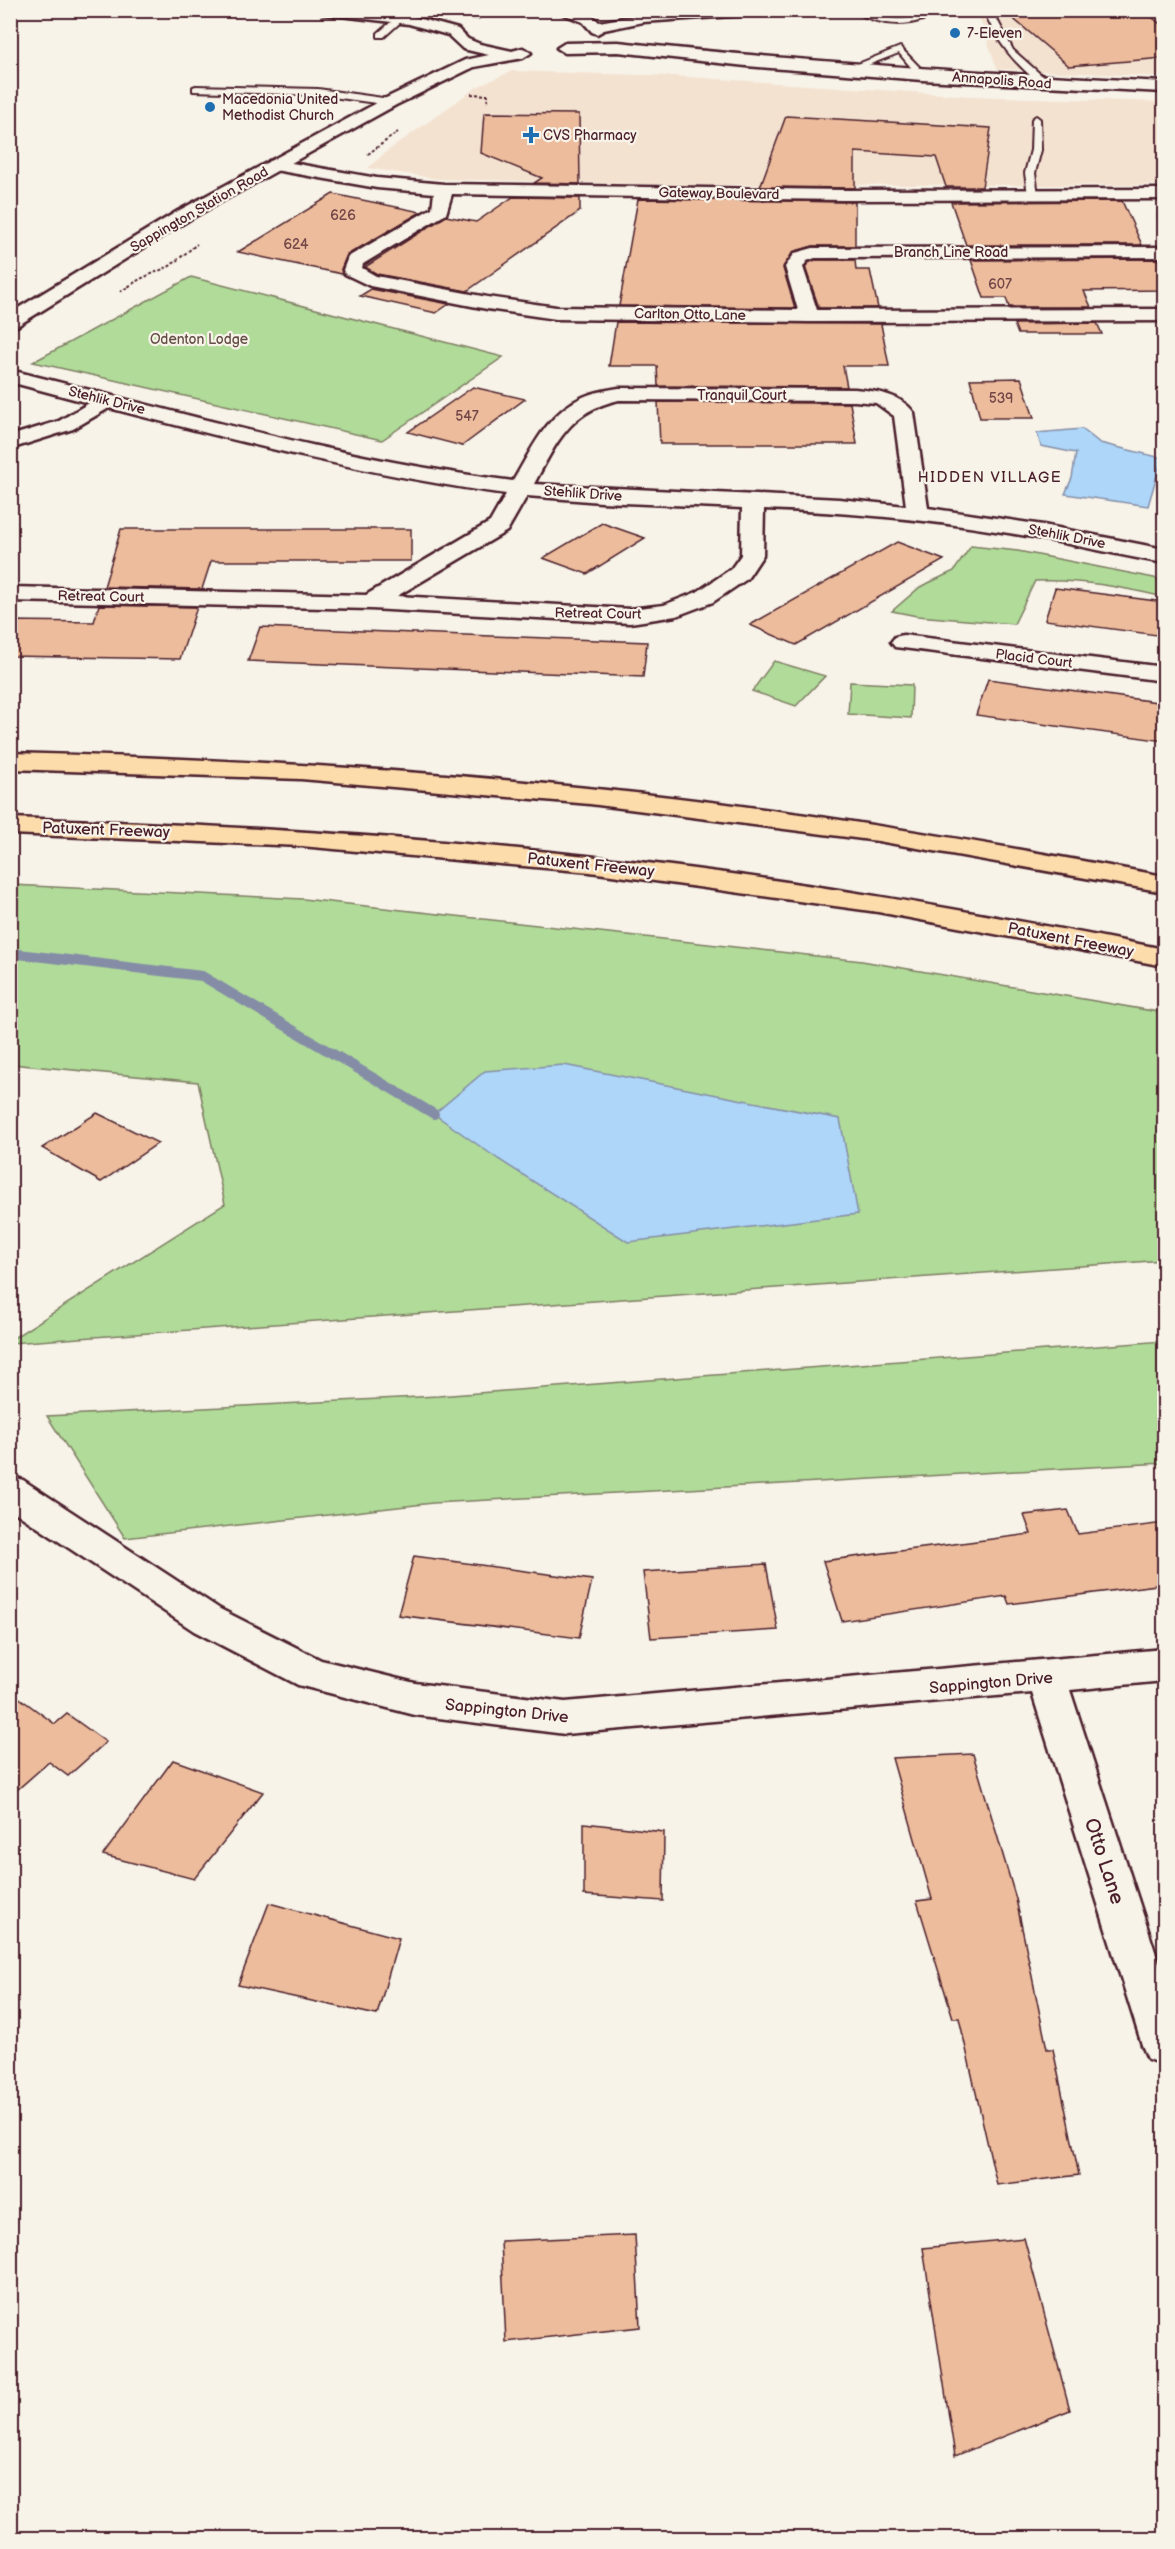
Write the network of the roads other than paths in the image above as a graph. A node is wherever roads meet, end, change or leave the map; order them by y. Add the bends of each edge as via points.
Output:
1 (323, 10) edge
2 (667, 10) edge
3 (762, 10) edge
4 (857, 10) edge
5 (936, 10) edge
6 (988, 10) edge
7 (487, 11) edge
8 (644, 11) edge
9 (567, 12) edge
10 (710, 13) junction
11 (401, 15) edge
12 (596, 28) junction
13 (381, 35) dead end
14 (458, 37) junction
15 (899, 37) junction
16 (565, 48) junction
17 (718, 49) junction
18 (534, 52) junction
19 (846, 68) junction
20 (922, 75) junction
21 (1045, 83) junction
22 (1164, 87) edge
23 (196, 89) dead end
24 (390, 102) junction
25 (1036, 119) dead end
26 (275, 165) junction
27 (444, 189) junction
28 (1033, 195) junction
29 (1164, 195) edge
30 (1164, 252) edge
31 (1164, 315) edge
32 (808, 316) junction
33 (10, 322) edge
34 (10, 376) edge
35 (108, 400) junction
36 (10, 443) edge
37 (522, 489) junction
38 (753, 502) junction
39 (918, 513) junction
40 (1164, 556) edge
41 (10, 594) edge
42 (371, 602) junction
43 (903, 642) dead end
44 (1164, 674) edge
45 (10, 761) edge
46 (10, 826) edge
47 (1164, 884) edge
48 (1164, 958) edge
49 (10, 1490) edge
50 (1164, 1665) edge
51 (1046, 1676) junction
52 (1164, 2045) edge

1 - 11 street
2 - 8 street
3 - 10 street
4 - 15 lane
5 - 15 lane
6 - 21 lane via 1007,50
7 - 11 street
7 - 14 street, Sappington Station Road via 456,24
8 - 9 street
9 - 12 street, Annapolis Road via 588,19
10 - 12 street via 643,18
10 - 17 street via 690,21 687,34
11 - 13 lane
11 - 14 street
12 - 16 street via 585,42
12 - 17 street, Annapolis Road via 628,38
14 - 18 street via 492,51
14 - 24 street, Sappington Station Road via 444,58 424,69
15 - 19 lane
15 - 20 lane
16 - 18 street
16 - 19 street, Annapolis Road via 618,47
17 - 19 street, Annapolis Road
18 - 24 street, Sappington Station Road via 475,61
19 - 20 street, Annapolis Road
20 - 21 street, Annapolis Road
21 - 22 street, Annapolis Road
23 - 24 lane via 318,92
24 - 26 street, Sappington Station Road
25 - 28 lane via 1036,150 1030,172
26 - 27 street, Gateway Boulevard via 377,183
26 - 33 street, Sappington Station Road via 184,215
27 - 28 street, Gateway Boulevard
27 - 32 street, Carlton Otto Lane via 440,210 355,261 352,270 370,280 556,313
28 - 29 street, Gateway Boulevard
30 - 32 street, Branch Line Road via 813,253 801,257 795,267
31 - 32 street, Carlton Otto Lane
34 - 35 street, Stehlik Drive
35 - 36 street via 66,425
35 - 37 street, Stehlik Drive via 393,470
37 - 38 street, Stehlik Drive
37 - 39 street, Tranquil Court via 553,430 574,410 592,400 619,394 855,395 881,398 904,413
37 - 42 street via 499,526
38 - 39 street, Stehlik Drive
38 - 42 street, Retreat Court via 752,555 739,574 705,597 668,611 630,616
39 - 40 street, Stehlik Drive via 1068,535
41 - 42 street, Retreat Court
43 - 44 street, Placid Court
45 - 47 highway via 313,771 544,790 865,830
46 - 48 highway, Patuxent Freeway via 294,837 667,873 842,898
49 - 51 street, Sappington Drive via 207,1620 312,1674 415,1699 565,1718
50 - 51 street, Sappington Drive
51 - 52 street, Otto Lane

